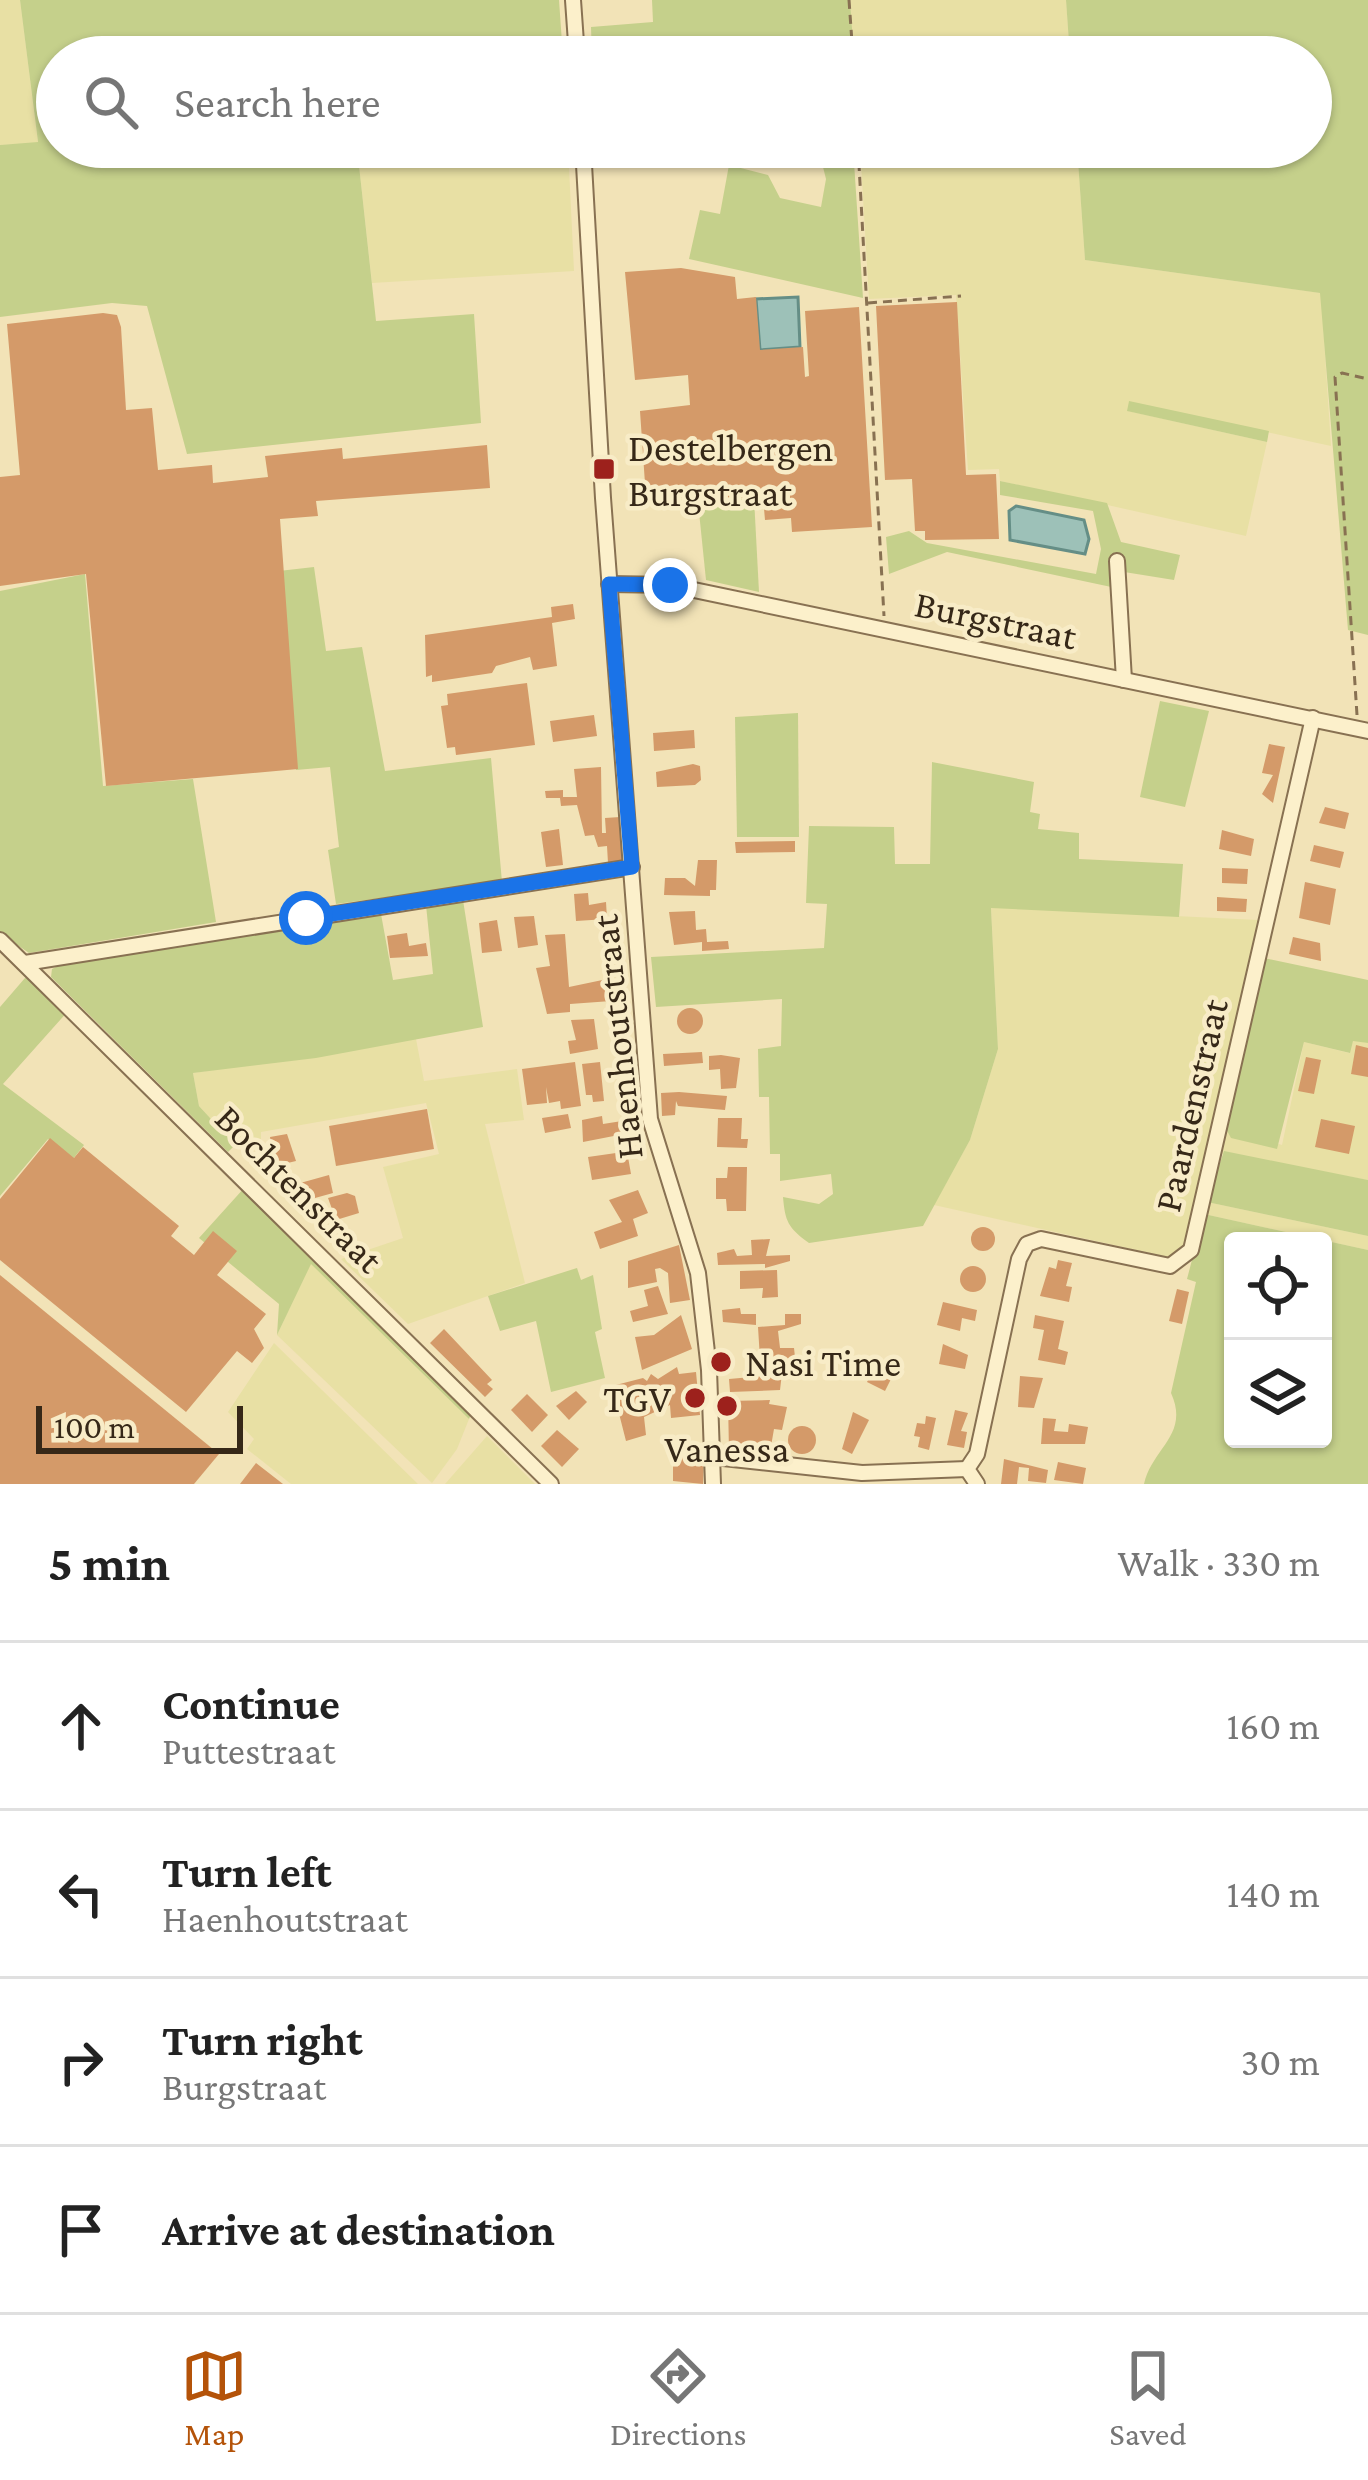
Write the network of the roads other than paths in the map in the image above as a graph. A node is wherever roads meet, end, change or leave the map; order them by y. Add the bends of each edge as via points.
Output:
1 (574, 0) edge
2 (576, 36) edge
3 (584, 168) edge
4 (1117, 561) dead end
5 (609, 584) junction
6 (1124, 680) junction
7 (1313, 718) junction
8 (1363, 729) edge
9 (632, 867) junction
10 (0, 940) edge
11 (26, 963) junction
12 (714, 1457) junction
13 (967, 1469) junction
14 (551, 1484) edge
15 (713, 1484) edge
16 (977, 1484) edge

1 - 2 street
3 - 5 street, Haenhoutstraat
4 - 6 street
5 - 6 street, Burgstraat via 670,585
5 - 9 street, Haenhoutstraat
6 - 7 street, Burgstraat
7 - 8 street, Burgstraat
7 - 13 street, Paardenstraat via 1191,1250 1170,1266 1041,1239 1027,1244
9 - 11 street
9 - 12 street, Haenhoutstraat via 650,1119 698,1273
10 - 11 street, Bochtenstraat
11 - 14 street, Bochtenstraat
12 - 13 street via 862,1473
12 - 15 street, Haenhoutstraat
13 - 16 street

